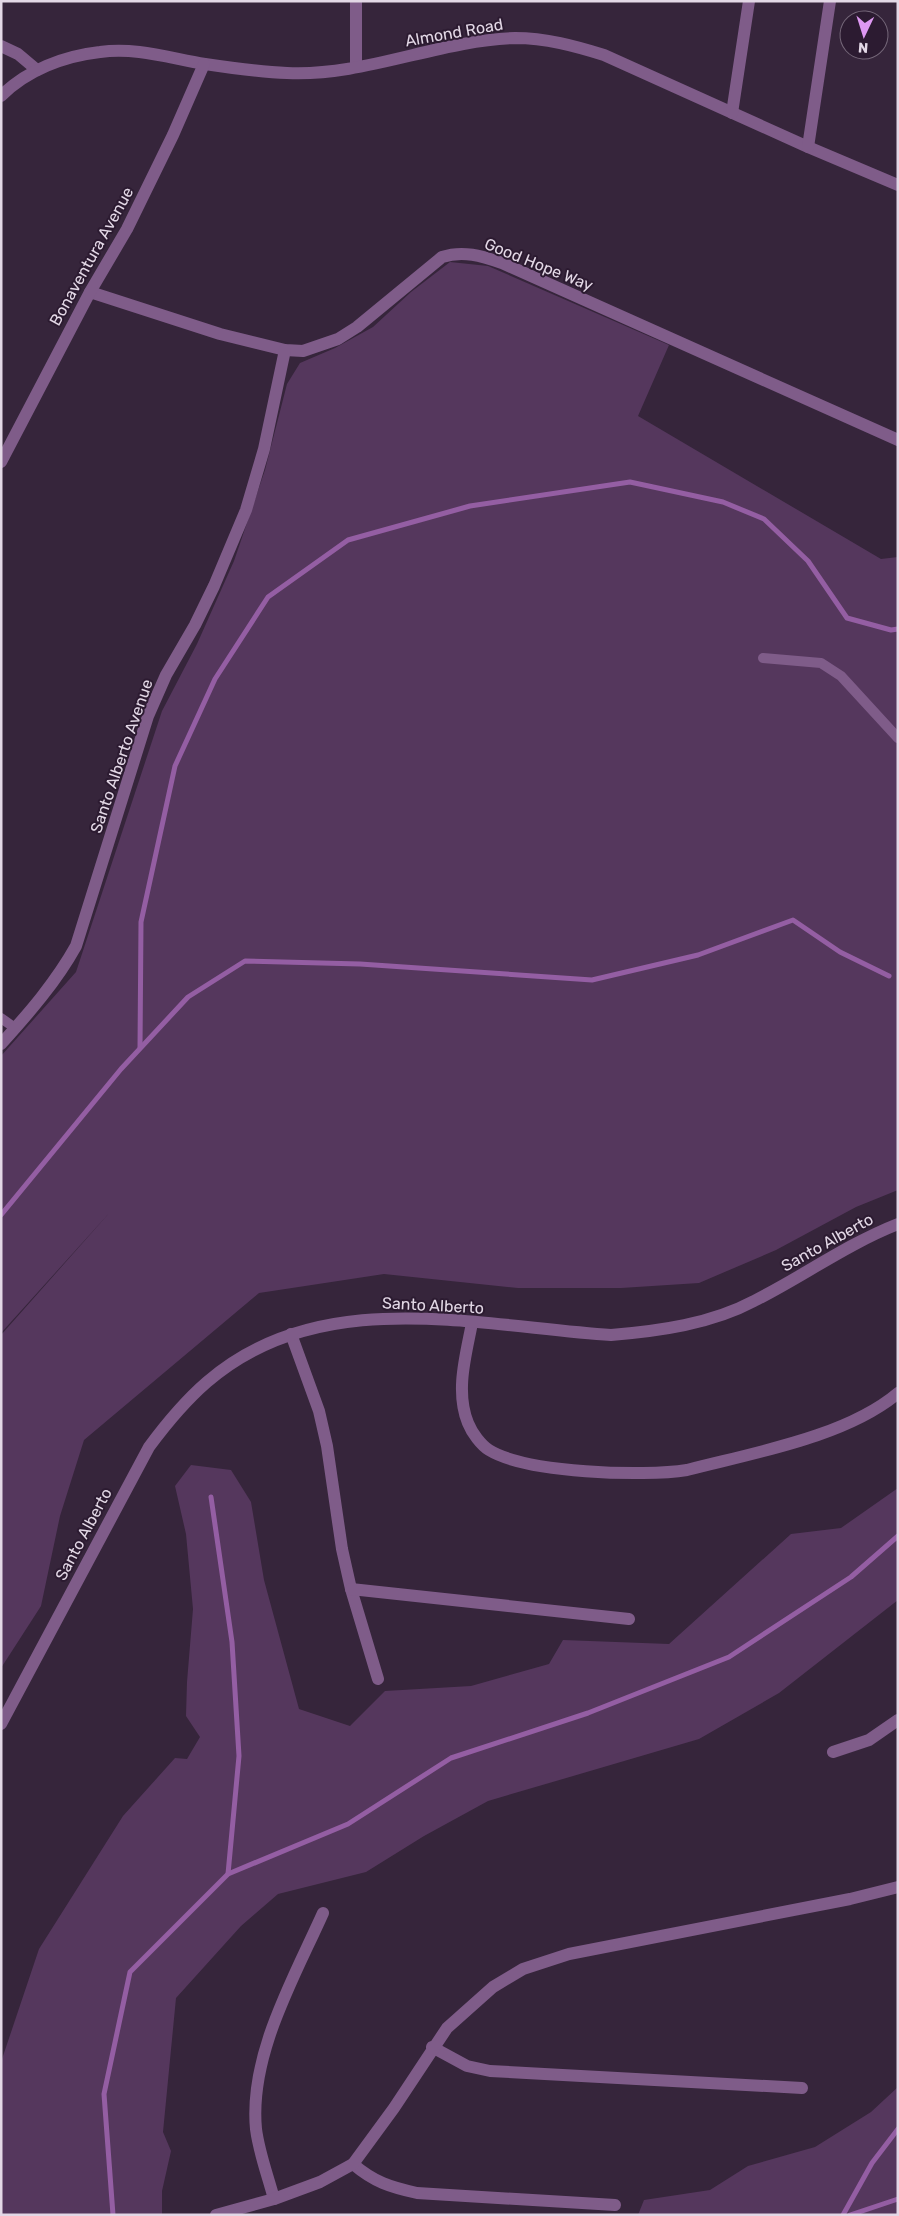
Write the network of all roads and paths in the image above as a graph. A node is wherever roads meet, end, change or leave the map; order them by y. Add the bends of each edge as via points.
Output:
1 (356, 1) edge
2 (749, 1) edge
3 (830, 1) edge
4 (1, 46) edge
5 (204, 64) junction
6 (356, 67) junction
7 (37, 70) junction
8 (1, 96) edge
9 (732, 113) junction
10 (808, 147) junction
11 (898, 185) edge
12 (90, 292) junction
13 (285, 350) junction
14 (898, 440) edge
15 (1, 462) edge
16 (763, 658) dead end
17 (898, 738) edge
18 (1, 1018) edge
19 (15, 1028) junction
20 (1, 1044) edge
21 (898, 1224) edge
22 (472, 1323) junction
23 (291, 1334) junction
24 (898, 1394) edge
25 (351, 1589) junction
26 (629, 1619) dead end
27 (378, 1679) dead end
28 (898, 1720) edge
29 (1, 1724) edge
30 (833, 1752) dead end
31 (898, 1887) edge
32 (324, 1913) dead end
33 (432, 2047) junction
34 (802, 2088) dead end
35 (353, 2164) junction
36 (274, 2199) junction
37 (615, 2205) dead end
38 (216, 2215) edge

1 - 6 street
2 - 9 street
3 - 10 street
4 - 7 street via 18,54
5 - 6 street, Almond Road via 289,73
5 - 7 street, Almond Road via 123,50 67,59
5 - 12 street, Bonaventura Avenue via 127,229
6 - 9 street, Almond Road via 486,41 540,40 570,44 604,55
7 - 8 street, Almond Road
9 - 10 street, Almond Road
10 - 11 street, Almond Road
12 - 13 street, Good Hope Way via 220,334
12 - 15 street, Bonaventura Avenue
13 - 14 street, Good Hope Way via 302,351 338,340 442,257 474,254 518,270
13 - 19 street, Santo Alberto Avenue via 264,449 246,510 214,586 166,675 148,716 76,946 62,971
16 - 17 lane via 821,663 840,676
18 - 19 lane
19 - 20 street, Santo Alberto Avenue
21 - 22 street, Santo Alberto via 752,1302 695,1322 610,1335
22 - 23 street, Santo Alberto via 386,1317
22 - 24 street via 462,1376 463,1405 469,1425 489,1450 514,1460 553,1468 638,1474 687,1470 833,1430
23 - 25 street via 319,1411
23 - 29 street, Santo Alberto via 233,1363 207,1382 170,1419 148,1447
25 - 26 street
25 - 27 street
28 - 30 street via 870,1740
31 - 33 street via 544,1961 523,1969 494,1987 447,2028
32 - 36 street via 275,2020 256,2095 256,2128
33 - 34 street via 468,2066 490,2071
33 - 35 street via 394,2108
35 - 36 street via 320,2182
35 - 37 street via 387,2186 417,2193
36 - 38 street

